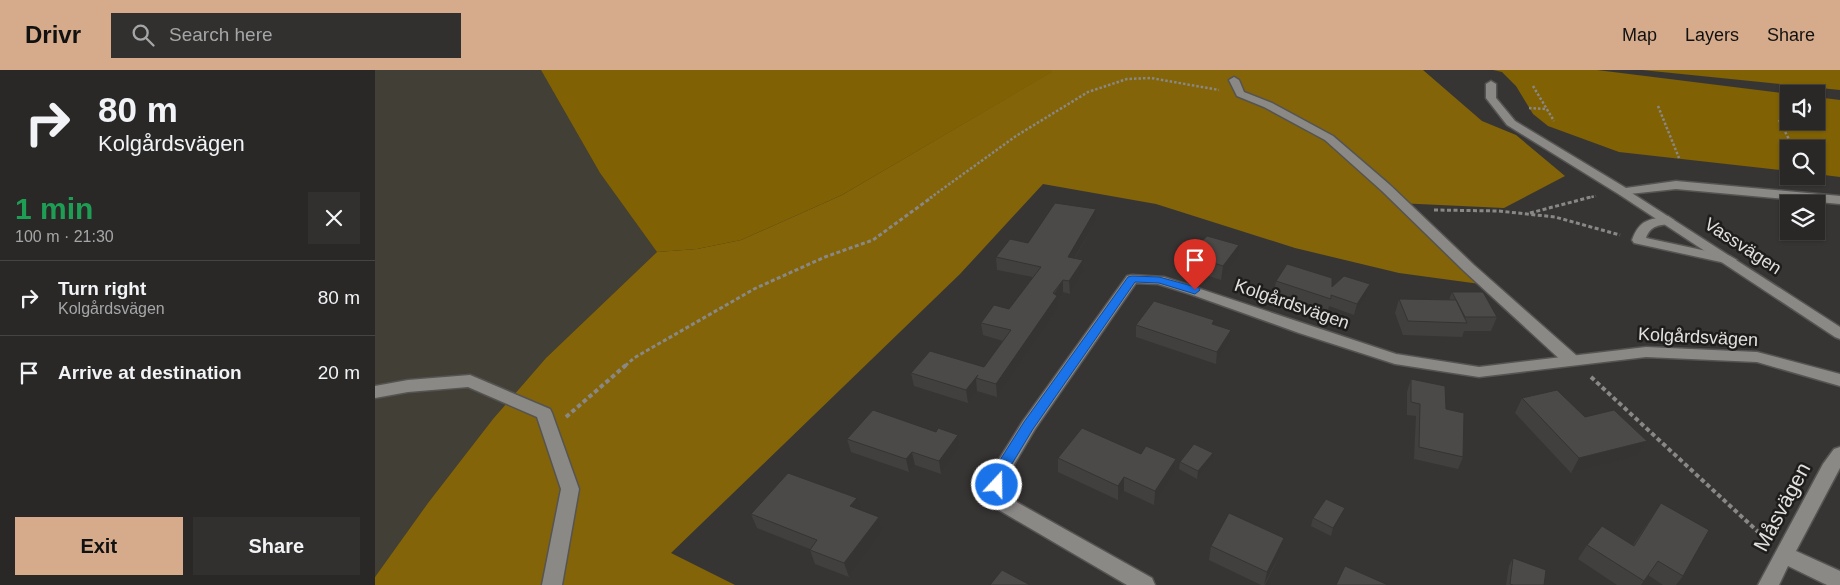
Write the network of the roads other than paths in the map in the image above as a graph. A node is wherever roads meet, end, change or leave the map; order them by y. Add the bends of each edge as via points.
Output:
1 (1234, 80) dead end
2 (1491, 84) dead end
3 (1624, 192) junction
4 (1840, 200) edge
5 (1667, 220) junction
6 (1730, 260) junction
7 (1840, 334) edge
8 (1571, 360) junction
9 (1840, 380) edge
10 (375, 392) edge
11 (1840, 454) edge
12 (1784, 554) junction
13 (1840, 581) edge
14 (552, 585) edge
15 (1145, 585) edge
16 (1767, 585) edge

1 - 8 street via 1240,94 1268,105 1329,138
2 - 3 street, Vassvägen via 1491,98 1511,123
3 - 4 street via 1676,185
3 - 5 street, Vassvägen
5 - 6 street, Vassvägen
5 - 6 street via 1643,228 1639,240
6 - 7 street, Vassvägen
8 - 9 street, Kolgårdsvägen via 1646,352 1757,358
8 - 15 street, Kolgårdsvägen via 1479,372 1395,359 1195,290 1159,280 1132,279 1019,441 1000,472 994,498
10 - 14 street via 470,381 544,413 570,489
11 - 12 street, Måsvägen
12 - 13 street
12 - 16 street, Måsvägen

